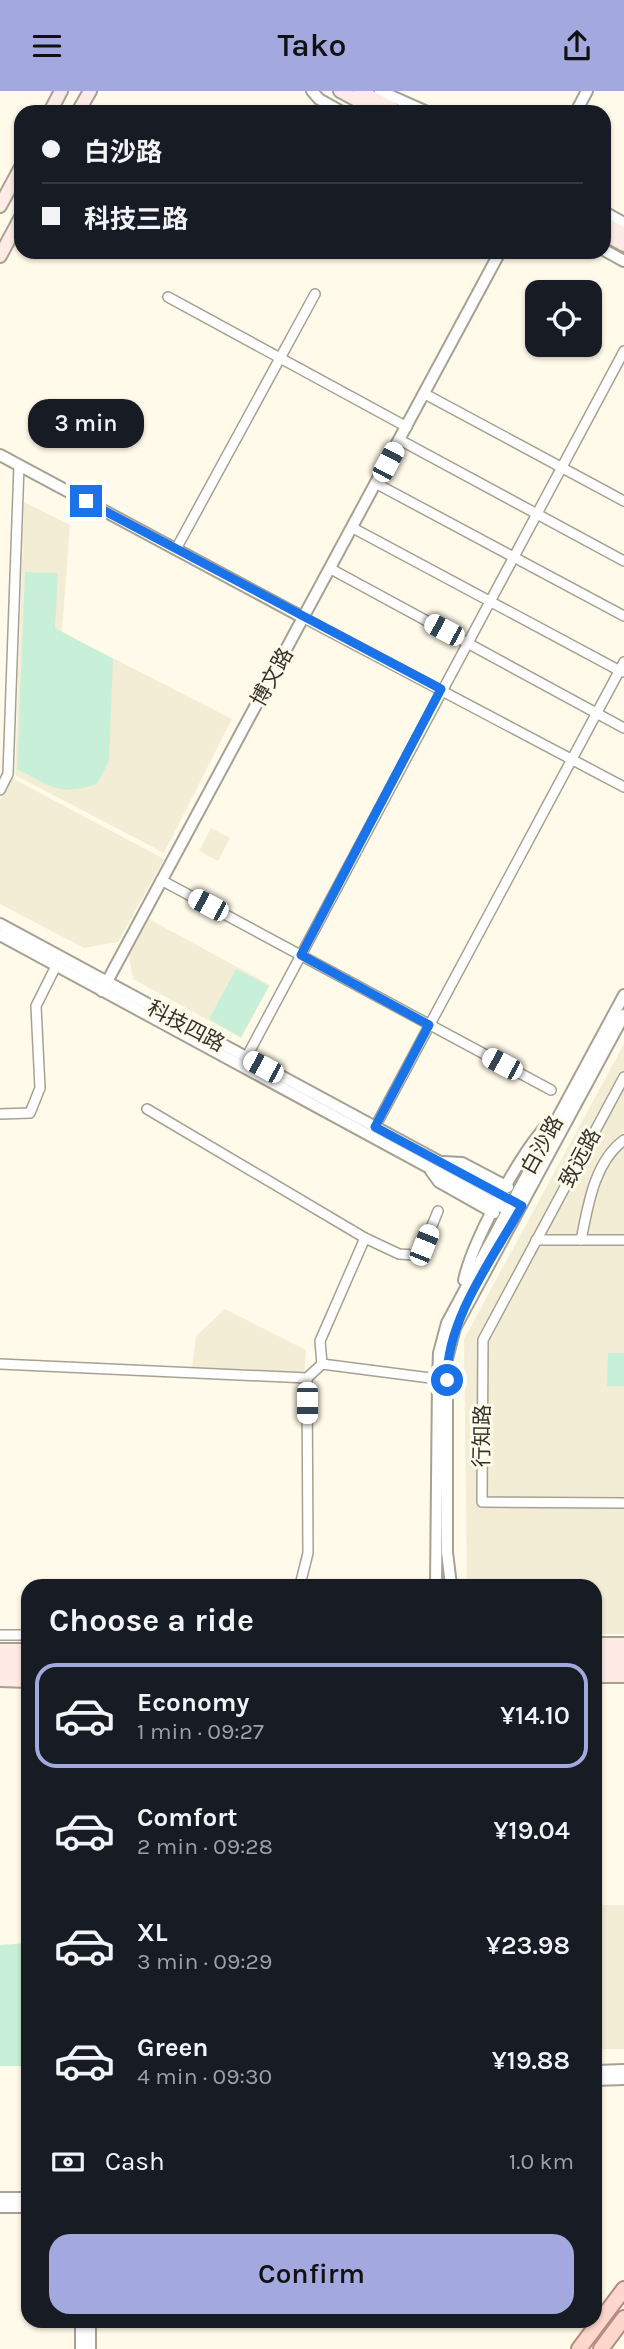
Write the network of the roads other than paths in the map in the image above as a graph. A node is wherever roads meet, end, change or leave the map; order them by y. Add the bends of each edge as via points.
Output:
1 (312, 91) edge
2 (340, 91) edge
3 (359, 91) edge
4 (380, 91) edge
5 (329, 105) edge
6 (366, 105) edge
7 (385, 105) edge
8 (411, 105) edge
9 (14, 180) edge
10 (0, 206) edge
11 (14, 231) edge
12 (0, 256) edge
13 (496, 259) edge
14 (315, 294) dead end
15 (168, 297) dead end
16 (624, 351) edge
17 (280, 358) junction
18 (425, 394) junction
19 (407, 427) junction
20 (400, 440) junction
21 (0, 455) edge
22 (19, 465) junction
23 (560, 467) junction
24 (377, 484) junction
25 (624, 502) edge
26 (536, 513) junction
27 (353, 528) junction
28 (176, 549) junction
29 (514, 557) junction
30 (624, 561) edge
31 (331, 569) junction
32 (489, 601) junction
33 (624, 616) edge
34 (304, 618) junction
35 (467, 643) junction
36 (623, 668) edge
37 (441, 689) junction
38 (596, 713) junction
39 (624, 728) edge
40 (572, 759) junction
41 (624, 787) edge
42 (0, 790) edge
43 (161, 880) junction
44 (0, 924) edge
45 (0, 935) edge
46 (301, 955) junction
47 (56, 966) junction
48 (104, 987) junction
49 (624, 995) edge
50 (624, 1015) edge
51 (429, 1025) junction
52 (246, 1058) junction
53 (624, 1077) edge
54 (551, 1090) dead end
55 (147, 1109) dead end
56 (0, 1114) edge
57 (375, 1127) junction
58 (624, 1140) edge
59 (507, 1204) junction
60 (438, 1211) dead end
61 (365, 1238) junction
62 (536, 1240) junction
63 (581, 1240) junction
64 (624, 1240) edge
65 (0, 1364) edge
66 (322, 1364) junction
67 (307, 1378) junction
68 (438, 1379) junction
69 (624, 1503) edge
70 (302, 1579) edge
71 (436, 1579) edge
72 (450, 1579) edge
73 (0, 1635) edge
74 (21, 1635) edge
75 (602, 1644) edge
76 (624, 1644) edge
77 (0, 1650) edge
78 (21, 1650) edge
79 (602, 1655) edge
80 (624, 1655) edge
81 (0, 1661) edge
82 (21, 1661) edge
83 (602, 1665) edge
84 (624, 1665) edge
85 (0, 1670) edge
86 (21, 1670) edge
87 (602, 1676) edge
88 (624, 1676) edge
89 (0, 1680) edge
90 (21, 1681) edge
91 (624, 2070) edge
92 (602, 2071) edge
93 (624, 2079) edge
94 (602, 2080) edge
95 (0, 2198) edge
96 (21, 2198) edge
97 (0, 2207) edge
98 (21, 2207) edge
99 (624, 2289) edge
100 (602, 2318) edge
101 (624, 2318) edge
102 (81, 2328) edge
103 (90, 2328) edge
104 (595, 2328) edge
105 (81, 2349) edge
106 (90, 2349) edge
107 (579, 2349) edge
108 (601, 2349) edge

1 - 5 street
2 - 6 main road
3 - 7 main road
4 - 8 street
9 - 10 main road
11 - 12 main road
13 - 18 street, 博文路
14 - 17 street
15 - 17 street
16 - 23 street
17 - 19 street
17 - 28 street
18 - 19 street, 博文路
18 - 23 street
19 - 20 street, 博文路
20 - 24 street, 博文路
20 - 26 street
21 - 22 street
22 - 28 street
22 - 42 street via 8,774
23 - 25 street
23 - 26 street
24 - 27 street, 博文路
24 - 29 street
26 - 29 street
26 - 30 street
27 - 31 street, 博文路
27 - 32 street
28 - 34 street
29 - 32 street
29 - 33 street
31 - 34 street, 博文路
31 - 35 street
32 - 35 street
32 - 36 street
34 - 37 street
34 - 43 street, 博文路
35 - 37 street
35 - 38 street
36 - 38 street
37 - 40 street
37 - 46 street
38 - 39 street
38 - 40 street
40 - 41 street
40 - 51 street
43 - 46 street
43 - 48 street, 博文路
44 - 48 street, 科技四路
45 - 47 street, 科技四路
46 - 51 street
46 - 52 street
47 - 48 street, 科技四路
47 - 56 street via 36,1006 40,1087 30,1113
48 - 52 street, 科技四路
48 - 59 street, 科技四路 via 427,1166
49 - 59 street, 白沙路
50 - 59 street, 白沙路
51 - 54 street
51 - 57 street
52 - 57 street, 科技四路
53 - 62 street, 致远路
55 - 61 street
57 - 59 street, 科技四路
58 - 63 street via 594,1184
59 - 68 street, 白沙路 via 447,1323
59 - 72 street, 白沙路 via 455,1328 447,1359
60 - 61 street via 424,1245 414,1255 399,1254
61 - 66 street via 320,1341
62 - 63 street
62 - 69 street, 行知路 via 483,1340 482,1502
63 - 64 street
65 - 67 street
66 - 67 street
66 - 68 street
67 - 70 street via 308,1553
68 - 71 street, 白沙路
73 - 74 street
75 - 76 main road
77 - 78 main road
79 - 80 main road
81 - 82 main road
83 - 84 main road
85 - 86 main road
87 - 88 main road
89 - 90 main road
91 - 92 street
93 - 94 street
95 - 96 street
97 - 98 street
99 - 100 main road
101 - 108 main road
102 - 105 street
103 - 106 street
104 - 107 main road

